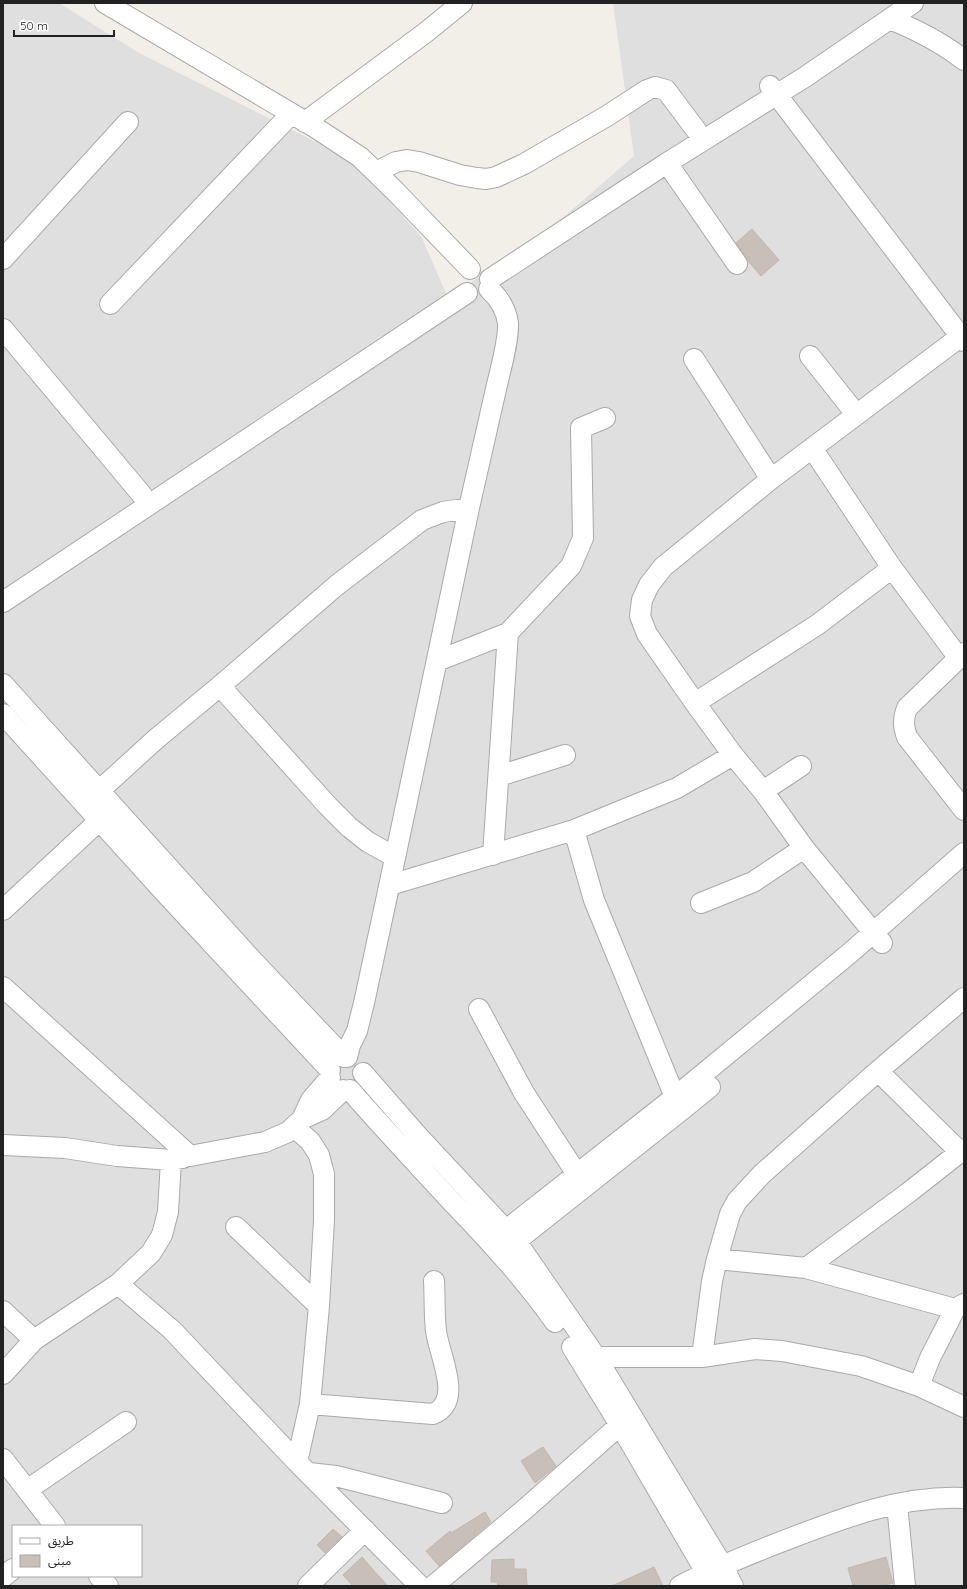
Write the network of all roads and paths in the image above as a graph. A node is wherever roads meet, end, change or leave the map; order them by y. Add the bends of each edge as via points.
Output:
1 (105, 3) edge
2 (462, 3) edge
3 (913, 3) edge
4 (890, 11) edge
5 (964, 60) edge
6 (773, 90) junction
7 (298, 118) junction
8 (128, 122) dead end
9 (696, 130) junction
10 (324, 133) junction
11 (667, 164) junction
12 (376, 172) junction
13 (3, 259) edge
14 (737, 264) dead end
15 (475, 280) junction
16 (110, 304) dead end
17 (6, 339) edge
18 (962, 339) edge
19 (810, 356) dead end
20 (694, 360) dead end
21 (856, 414) junction
22 (604, 418) dead end
23 (812, 448) junction
24 (771, 479) junction
25 (142, 495) junction
26 (469, 508) junction
27 (892, 568) junction
28 (3, 586) edge
29 (3, 602) edge
30 (508, 633) junction
31 (961, 655) edge
32 (437, 661) junction
33 (3, 684) edge
34 (220, 686) junction
35 (695, 703) junction
36 (3, 714) edge
37 (564, 754) dead end
38 (733, 755) junction
39 (801, 766) dead end
40 (499, 776) junction
41 (100, 790) junction
42 (764, 791) junction
43 (964, 810) edge
44 (100, 820) junction
45 (574, 830) junction
46 (804, 848) junction
47 (964, 853) edge
48 (493, 855) junction
49 (395, 857) junction
50 (964, 867) edge
51 (390, 885) junction
52 (701, 903) dead end
53 (3, 910) edge
54 (878, 938) junction
55 (3, 987) edge
56 (964, 998) edge
57 (479, 1009) dead end
58 (878, 1071) junction
59 (346, 1072) junction
60 (679, 1103) junction
61 (298, 1123) junction
62 (3, 1145) edge
63 (962, 1151) edge
64 (190, 1156) junction
65 (170, 1160) junction
66 (581, 1180) junction
67 (236, 1227) dead end
68 (511, 1236) junction
69 (495, 1248) junction
70 (717, 1259) junction
71 (806, 1268) junction
72 (434, 1281) dead end
73 (118, 1284) junction
74 (319, 1306) junction
75 (960, 1307) edge
76 (3, 1311) edge
77 (34, 1340) junction
78 (596, 1357) junction
79 (702, 1357) junction
80 (3, 1374) edge
81 (919, 1386) junction
82 (310, 1404) junction
83 (964, 1407) edge
84 (126, 1422) dead end
85 (620, 1425) junction
86 (3, 1459) edge
87 (303, 1467) junction
88 (27, 1490) junction
89 (964, 1498) edge
90 (442, 1503) dead end
91 (897, 1504) junction
92 (54, 1525) edge
93 (365, 1530) junction
94 (12, 1570) edge
95 (714, 1574) edge
96 (3, 1577) edge
97 (100, 1577) edge
98 (108, 1586) edge
99 (308, 1586) edge
100 (420, 1586) edge
101 (433, 1586) edge
102 (680, 1586) edge
103 (733, 1586) edge
104 (905, 1586) edge

1 - 7 street
2 - 7 street via 425,33
3 - 4 street
4 - 5 street
4 - 6 street
6 - 9 street
6 - 11 street
6 - 18 street
7 - 10 street
7 - 16 street
8 - 13 street
9 - 12 street via 666,90 655,87 496,178 460,175 407,160 396,162
9 - 15 street
10 - 12 street via 360,156
10 - 15 street via 351,164
11 - 14 street
11 - 15 street
12 - 15 street
15 - 25 street via 220,442
15 - 26 street via 496,296 504,309 508,324
15 - 29 street
17 - 25 street
18 - 21 street
19 - 21 street
20 - 24 street
21 - 23 street
22 - 30 street via 581,428 583,538 571,566
23 - 24 street
23 - 27 street
24 - 35 street via 663,568 649,584 642,600 640,616 647,634
25 - 28 street
26 - 32 street
26 - 34 street via 443,512 422,520 337,585
27 - 31 street
27 - 35 street via 817,625
30 - 32 street
30 - 40 street
31 - 43 street via 907,708 903,727 913,746
32 - 49 street
33 - 41 street
34 - 41 street
34 - 49 street via 349,827 368,842
35 - 38 street
36 - 44 street
37 - 40 street
38 - 42 street
38 - 45 street via 677,788
39 - 42 street
40 - 48 street
41 - 59 street via 253,961
42 - 46 street
44 - 53 street
44 - 59 street via 167,895
45 - 48 street
45 - 60 street via 594,900
46 - 52 street via 753,882
46 - 54 street
47 - 54 street
48 - 51 street
49 - 51 street
50 - 54 street
51 - 59 street via 358,1031 360,1047
54 - 60 street
55 - 64 street
56 - 58 street
57 - 66 street via 524,1092
58 - 63 street
58 - 70 street via 745,1192 730,1214
59 - 61 street via 322,1110
59 - 68 street via 418,1136
59 - 69 street via 384,1130
60 - 66 street
61 - 64 street via 288,1132 265,1142
61 - 74 street via 319,1155 324,1174
62 - 65 street via 65,1148 117,1156
63 - 71 street
64 - 65 street
65 - 73 street via 168,1212 162,1235 151,1254
66 - 68 street
67 - 74 street
68 - 69 street
68 - 78 street
69 - 85 street via 543,1304 581,1359
70 - 71 street
70 - 79 street
71 - 75 street
72 - 82 street via 436,1331 449,1394 446,1406 433,1414
73 - 77 street
73 - 87 street via 172,1330
74 - 82 street
75 - 81 street via 930,1358
76 - 77 street
77 - 80 street
78 - 79 street
78 - 95 street
79 - 81 street via 755,1349 782,1351 861,1366
81 - 83 street
82 - 87 street
84 - 88 street
85 - 95 street
85 - 101 street
86 - 88 street
87 - 90 street
87 - 93 street
88 - 92 street
89 - 91 street via 925,1499
91 - 95 street via 840,1519
91 - 104 street
93 - 99 street
93 - 100 street
94 - 96 street
95 - 102 street
95 - 103 street
97 - 98 street

